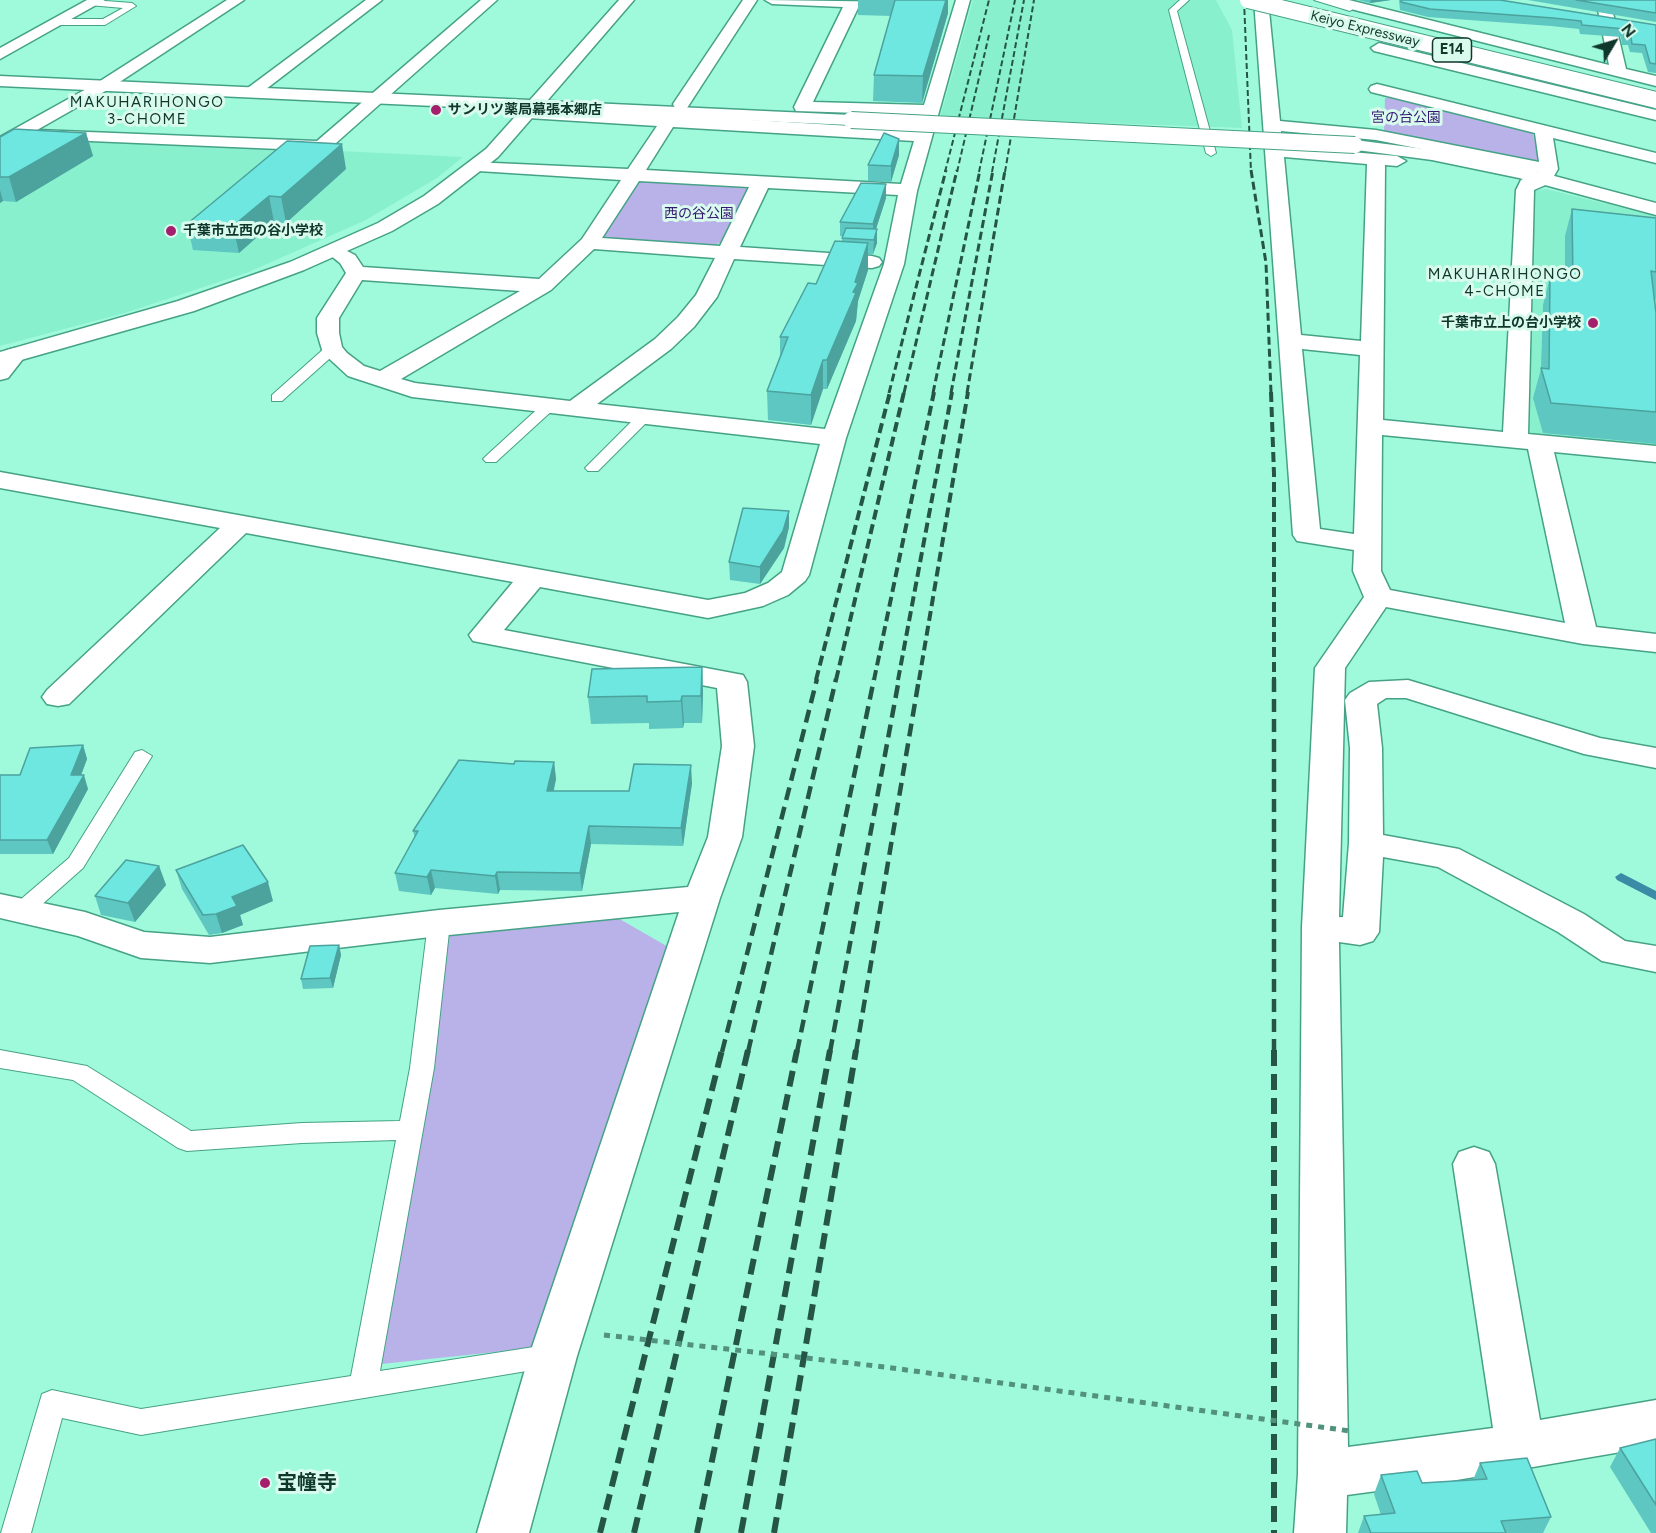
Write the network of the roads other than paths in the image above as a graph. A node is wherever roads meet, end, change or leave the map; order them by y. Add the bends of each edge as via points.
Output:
1 (237, 0) edge
2 (375, 0) edge
3 (490, 0) edge
4 (627, 0) edge
5 (750, 0) edge
6 (772, 0) edge
7 (1185, 0) edge
8 (1318, 0) edge
9 (1603, 0) edge
10 (853, 1) edge
11 (1337, 1) edge
12 (94, 2) edge
13 (1262, 3) edge
14 (958, 4) edge
15 (917, 5) edge
16 (1377, 9) edge
17 (1586, 16) edge
18 (1608, 20) junction
19 (59, 22) junction
20 (1504, 23) edge
21 (1627, 23) edge
22 (1378, 44) junction
23 (1508, 44) junction
24 (0, 54) edge
25 (1618, 72) junction
26 (0, 81) edge
27 (1656, 81) edge
28 (103, 86) junction
29 (1656, 92) edge
30 (251, 93) junction
31 (378, 98) junction
32 (1656, 100) edge
33 (535, 105) junction
34 (802, 107) junction
35 (933, 110) junction
36 (675, 112) junction
37 (1656, 115) edge
38 (1272, 125) junction
39 (1543, 130) junction
40 (1341, 131) junction
41 (20, 133) junction
42 (925, 136) junction
43 (0, 144) edge
44 (1365, 144) junction
45 (1276, 151) junction
46 (1211, 153) dead end
47 (1656, 158) edge
48 (478, 166) junction
49 (633, 175) junction
50 (1540, 178) junction
51 (761, 182) junction
52 (908, 191) junction
53 (1656, 209) edge
54 (589, 243) junction
55 (335, 251) junction
56 (727, 252) junction
57 (894, 264) junction
58 (356, 273) junction
59 (544, 286) junction
60 (1292, 341) junction
61 (332, 349) junction
62 (1373, 349) junction
63 (8, 357) edge
64 (0, 373) edge
65 (382, 380) junction
66 (277, 398) dead end
67 (550, 405) junction
68 (576, 408) junction
69 (645, 416) junction
70 (1370, 426) junction
71 (834, 438) junction
72 (1527, 442) junction
73 (1656, 454) edge
74 (491, 459) dead end
75 (593, 468) dead end
76 (0, 480) edge
77 (239, 525) junction
78 (1368, 544) junction
79 (533, 577) junction
80 (1378, 597) junction
81 (1583, 635) junction
82 (1656, 643) edge
83 (58, 697) dead end
84 (142, 756) dead end
85 (1656, 758) edge
86 (1366, 843) junction
87 (702, 898) junction
88 (10, 908) edge
89 (439, 923) junction
90 (1320, 927) junction
91 (1656, 959) edge
92 (0, 1059) edge
93 (410, 1130) junction
94 (1474, 1164) dead end
95 (553, 1356) junction
96 (363, 1386) junction
97 (1656, 1422) edge
98 (1520, 1445) junction
99 (1323, 1473) junction
100 (16, 1533) edge
101 (503, 1533) edge
102 (1320, 1533) edge

1 - 28 main road
2 - 30 main road
3 - 31 main road
4 - 33 main road
5 - 36 main road
6 - 10 main road
7 - 46 lane via 1173,10
8 - 16 lane
9 - 18 main road
10 - 15 main road
10 - 34 main road
11 - 16 main road
12 - 19 main road
12 - 19 lane via 132,6 105,22
13 - 22 main road
13 - 29 main road, Keiyo Expressway / E14
13 - 32 main road, Keiyo Expressway / E14, bridge
13 - 38 main road
14 - 35 main road
16 - 22 main road
16 - 23 main road
17 - 18 main road
18 - 21 main road
18 - 25 main road
19 - 24 main road
20 - 23 main road
22 - 37 main road
22 - 39 main road via 1377,95
23 - 25 main road
25 - 27 main road
26 - 28 main road
28 - 30 main road
28 - 41 main road
30 - 31 main road
31 - 33 main road
31 - 41 main road via 321,147
33 - 36 main road
33 - 44 main road, bridge
33 - 48 main road
34 - 35 main road
34 - 36 main road
35 - 42 main road
36 - 42 main road
36 - 49 main road
38 - 40 main road
38 - 45 main road
39 - 47 main road
39 - 50 main road
40 - 44 main road
40 - 44 main road
41 - 43 main road
42 - 52 main road
44 - 45 main road
44 - 50 main road
44 - 50 main road
44 - 62 main road
45 - 60 main road
48 - 49 main road
48 - 55 main road via 431,200
49 - 51 main road
49 - 54 main road
50 - 53 main road
50 - 72 main road via 1525,190
51 - 52 main road
51 - 56 main road
52 - 57 main road
54 - 56 main road
54 - 59 main road
55 - 58 main road via 348,259
55 - 63 main road via 186,306
56 - 57 main road
56 - 68 main road via 706,297 686,322 663,344
57 - 71 main road
58 - 59 main road
58 - 61 main road via 328,318
59 - 65 main road
60 - 62 main road
60 - 78 main road via 1307,535
61 - 65 main road via 356,371
61 - 66 lane
62 - 70 main road
63 - 64 main road
65 - 67 main road via 412,390
67 - 68 main road
67 - 74 lane
68 - 69 main road
69 - 71 main road
69 - 75 lane
70 - 72 main road
70 - 78 main road
71 - 79 main road via 795,575 777,589 753,600 708,609
72 - 73 main road
72 - 81 main road
76 - 77 main road
77 - 79 main road
77 - 83 main road
78 - 80 main road via 1367,571
79 - 87 main road via 484,635 732,682 738,746 725,837
80 - 81 main road
80 - 90 main road via 1330,668
81 - 82 main road
84 - 88 lane via 76,863
85 - 86 main road via 1595,747 1407,689 1380,689 1361,700 1366,748
86 - 90 main road via 1360,932
86 - 91 main road via 1447,857 1571,923 1615,952
87 - 89 main road
87 - 95 main road
88 - 89 main road via 85,925 141,945 210,950
89 - 93 lane via 422,1068
90 - 99 main road
92 - 93 lane via 79,1072 187,1141
93 - 96 lane
94 - 98 main road
95 - 96 lane
95 - 101 main road
96 - 100 lane via 141,1422 52,1403
97 - 98 main road
98 - 99 main road via 1451,1458
99 - 102 main road

